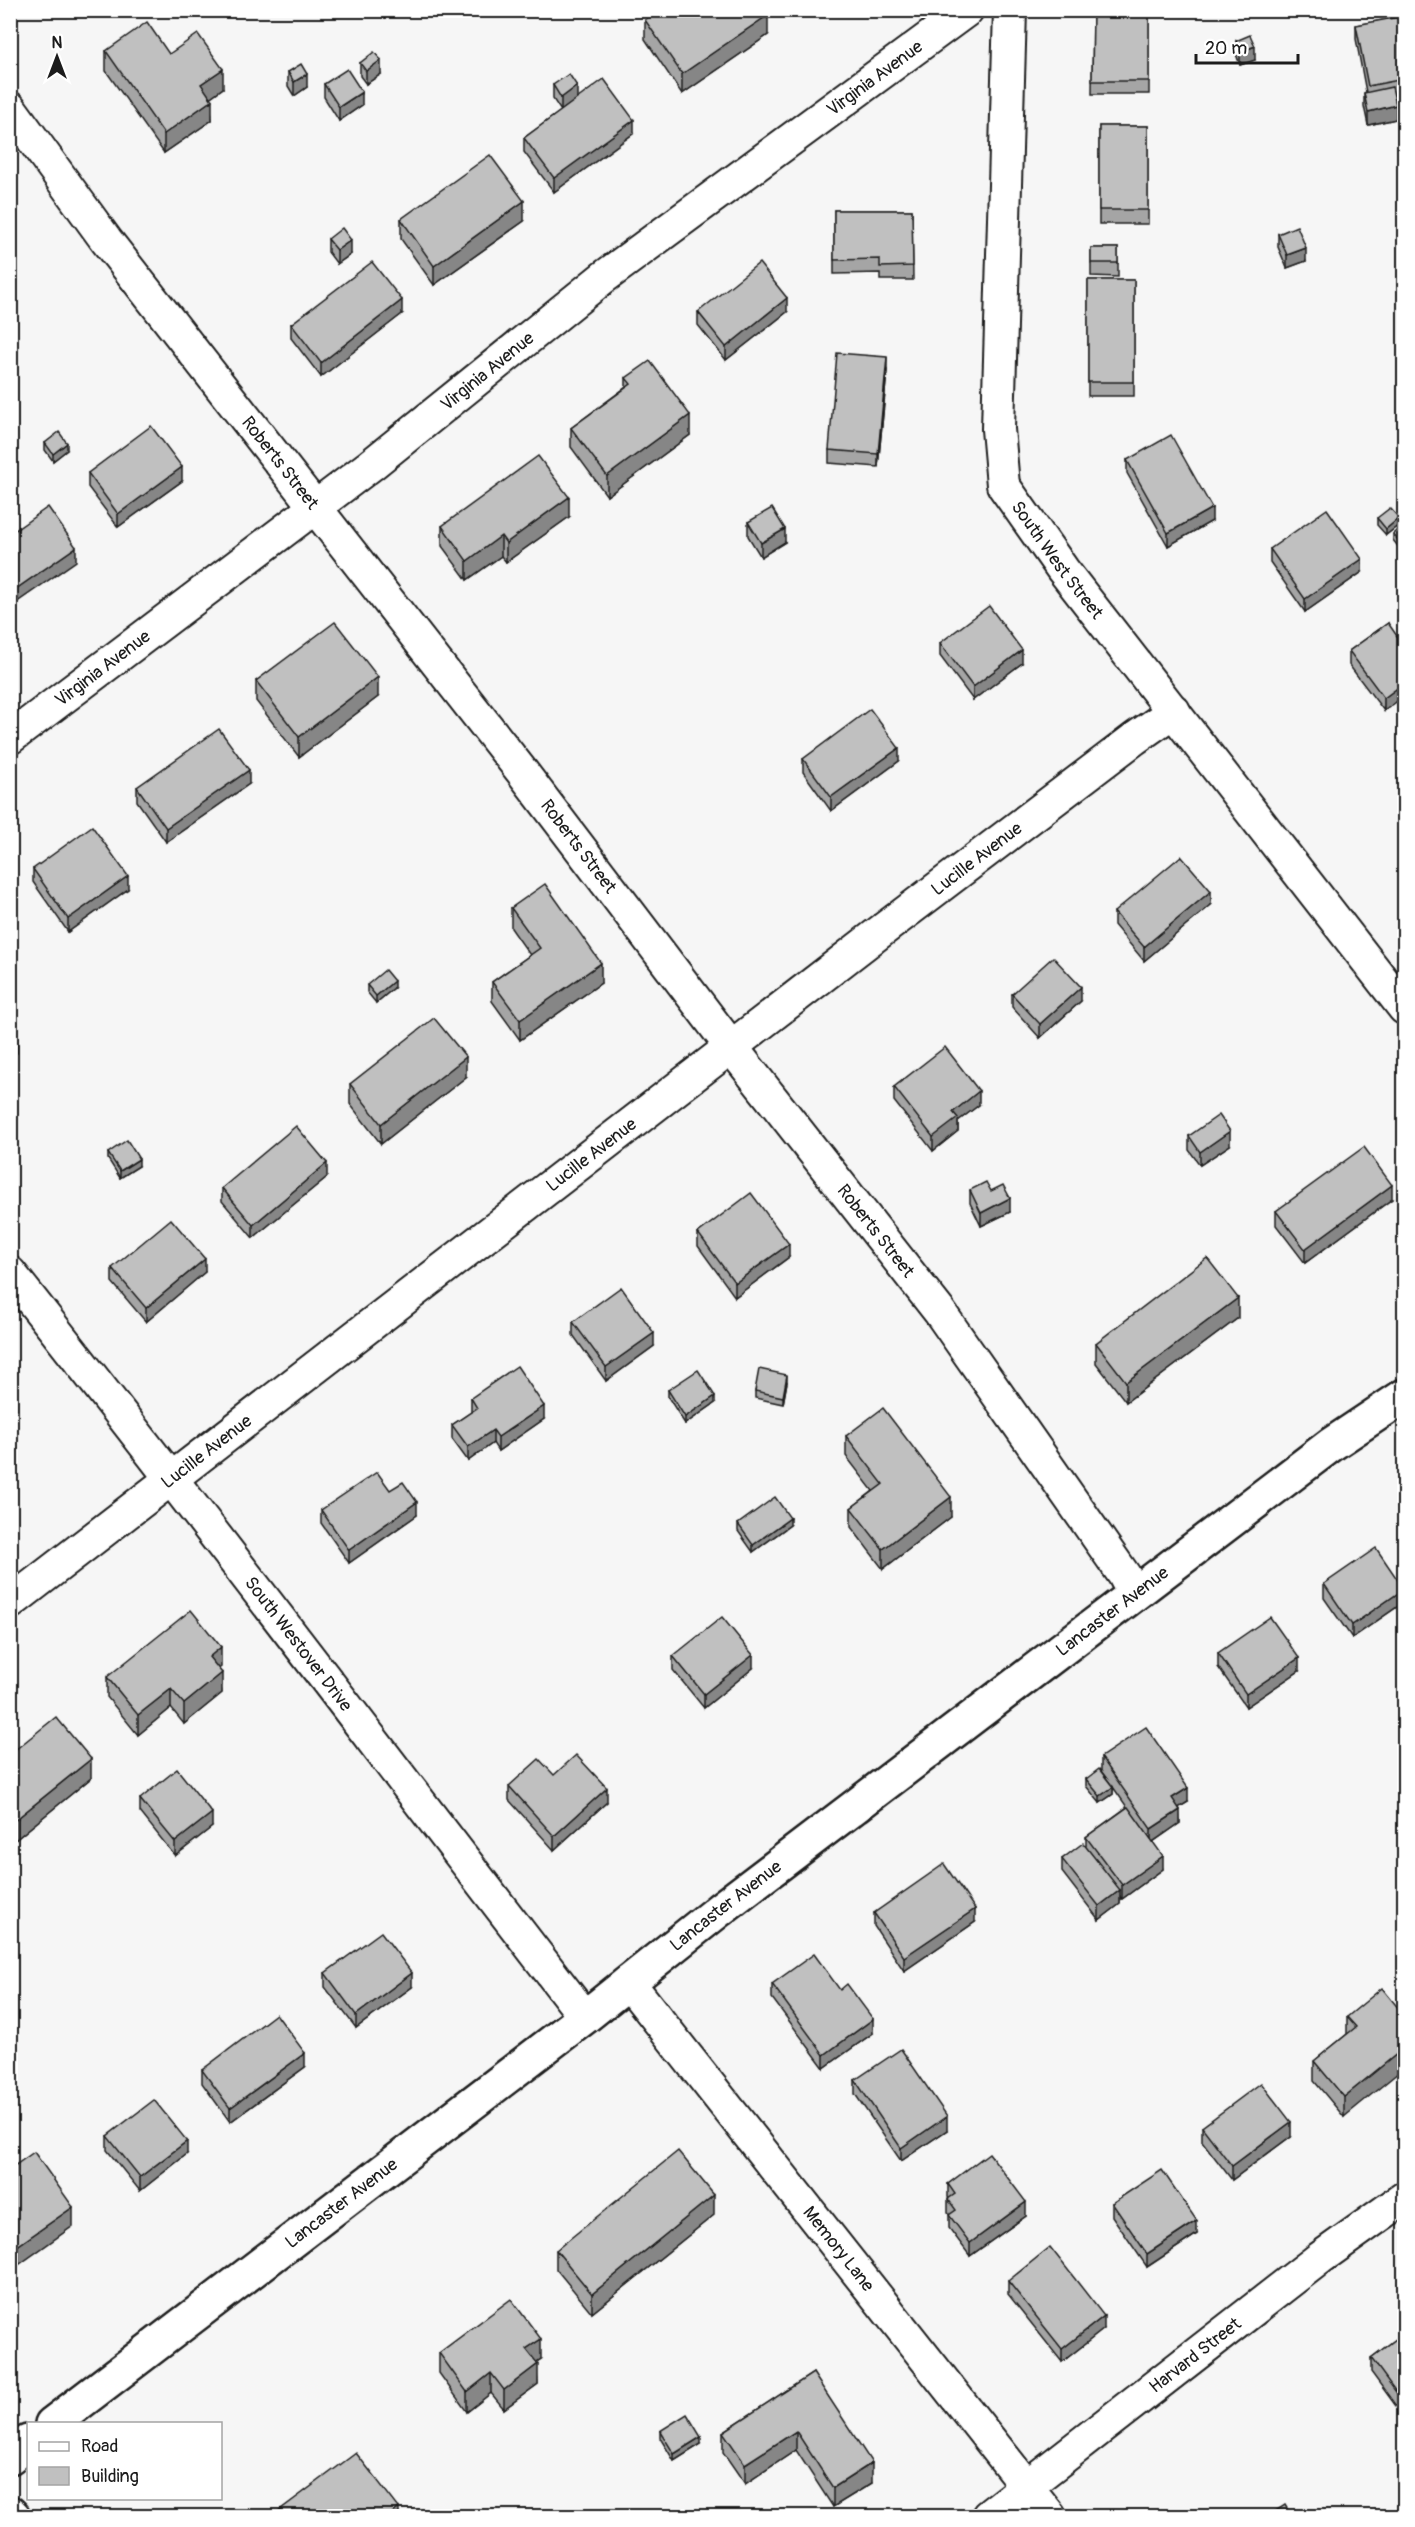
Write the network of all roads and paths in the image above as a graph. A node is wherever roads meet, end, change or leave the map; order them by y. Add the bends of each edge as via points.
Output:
1 (967, 10) edge
2 (1010, 10) edge
3 (10, 108) edge
4 (315, 508) junction
5 (1174, 711) junction
6 (10, 738) edge
7 (1404, 1008) edge
8 (732, 1048) junction
9 (10, 1273) edge
10 (1404, 1396) edge
11 (173, 1478) junction
12 (1134, 1594) junction
13 (10, 1603) edge
14 (628, 1982) junction
15 (585, 2017) junction
16 (1404, 2198) edge
17 (55, 2422) edge
18 (1028, 2488) junction
19 (10, 2512) edge
20 (14, 2517) edge
21 (988, 2517) edge
22 (1050, 2517) edge

1 - 4 street, Virginia Avenue via 604,278
2 - 5 street, South West Street via 998,418 1003,485 1063,570
3 - 4 street, Roberts Street via 106,240
4 - 6 street, Virginia Avenue
4 - 8 street, Roberts Street
5 - 7 street, South West Street
5 - 8 street, Lucille Avenue
8 - 11 street, Lucille Avenue
8 - 12 street, Roberts Street via 939,1311
9 - 11 street, South Westover Drive
10 - 12 main road, Lancaster Avenue via 1332,1444
11 - 13 street, Lucille Avenue
11 - 15 street, South Westover Drive
12 - 14 main road, Lancaster Avenue
14 - 15 main road, Lancaster Avenue
14 - 18 street, Memory Lane
15 - 17 main road, Lancaster Avenue
16 - 18 street, Harvard Street via 1150,2388
18 - 21 street, Harvard Street
18 - 22 street, Memory Lane
19 - 20 street

